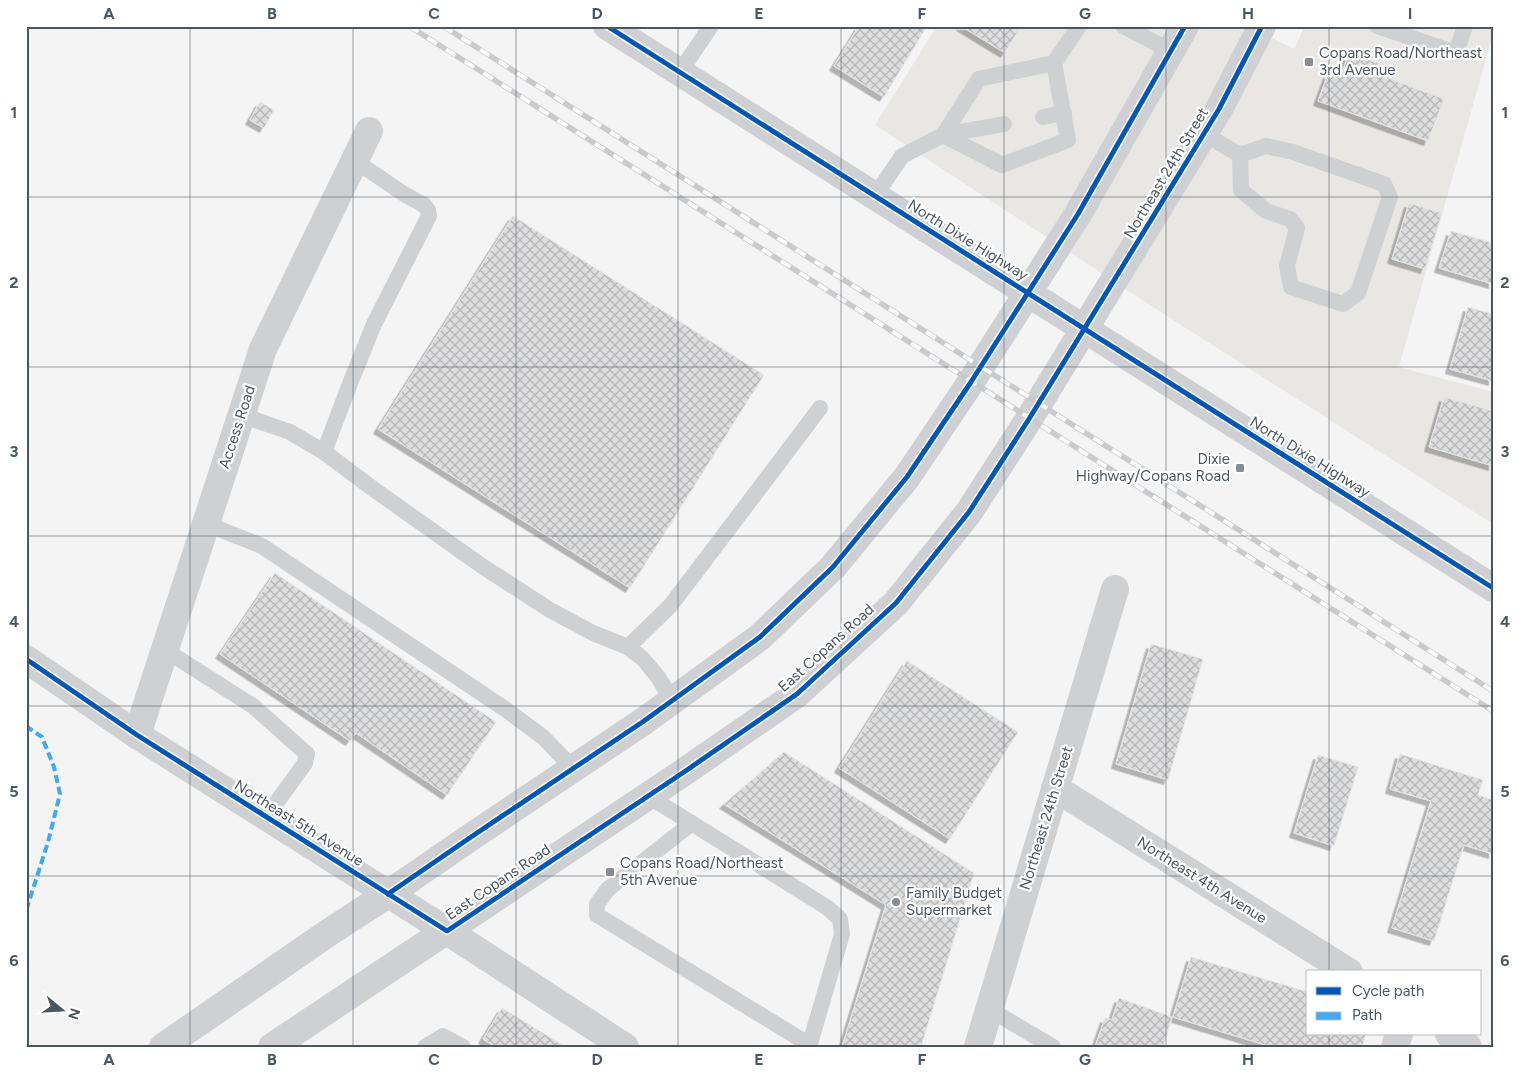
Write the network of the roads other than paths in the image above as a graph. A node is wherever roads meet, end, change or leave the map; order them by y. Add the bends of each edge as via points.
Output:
1 (607, 26) edge
2 (711, 26) edge
3 (1079, 26) edge
4 (1123, 26) edge
5 (1184, 26) edge
6 (1262, 26) edge
7 (1377, 26) edge
8 (1465, 26) edge
9 (1171, 51) junction
10 (1054, 63) junction
11 (680, 72) junction
12 (1064, 113) junction
13 (1043, 117) dead end
14 (1004, 124) dead end
15 (369, 131) dead end
16 (1204, 134) junction
17 (943, 135) junction
18 (1240, 156) junction
19 (354, 160) junction
20 (875, 196) junction
21 (1028, 294) junction
22 (1085, 329) junction
23 (820, 408) dead end
24 (241, 415) junction
25 (324, 452) junction
26 (206, 524) junction
27 (1493, 588) edge
28 (1115, 589) dead end
29 (628, 647) junction
30 (165, 650) junction
31 (26, 659) edge
32 (672, 700) junction
33 (137, 735) junction
34 (573, 768) junction
35 (1055, 788) junction
36 (648, 796) junction
37 (266, 817) junction
38 (692, 823) junction
39 (388, 894) junction
40 (447, 931) junction
41 (1346, 970) edge
42 (989, 1009) junction
43 (1452, 1036) edge
44 (809, 1046) edge
45 (163, 1047) edge
46 (272, 1047) edge
47 (425, 1047) edge
48 (463, 1047) edge
49 (626, 1047) edge
50 (978, 1047) edge
51 (1053, 1047) edge
52 (1468, 1047) edge

1 - 11 main road, North Dixie Highway
2 - 11 lane
3 - 10 lane
4 - 9 lane
5 - 9 main road
6 - 16 main road, Northeast 24th Street
7 - 8 lane via 1456,53
9 - 21 main road via 1078,214
10 - 12 lane
10 - 17 lane via 979,79
11 - 20 main road, North Dixie Highway
12 - 13 lane
12 - 17 lane via 1068,140 1002,164
14 - 17 lane
15 - 19 street, Access Road
16 - 18 lane
16 - 22 main road, Northeast 24th Street
17 - 20 lane via 902,156
18 - 18 lane via 1241,190 1266,211 1290,219 1297,228 1287,266 1291,287 1343,304 1358,293 1390,197 1384,184 1293,152 1266,146
19 - 24 street, Access Road via 263,349
19 - 25 lane via 424,205 429,216 374,324
20 - 21 main road, North Dixie Highway
21 - 22 main road, North Dixie Highway
21 - 32 main road via 906,478 833,567 760,637
22 - 27 main road, North Dixie Highway
22 - 36 main road, East Copans Road via 969,512 896,603 797,694
23 - 29 lane via 671,605
24 - 25 lane via 290,432
24 - 26 street, Access Road
25 - 29 lane via 482,566 550,610
26 - 30 street, Access Road
26 - 34 lane via 262,546 505,709 543,737
28 - 35 street, Northeast 24th Street
29 - 32 lane via 653,671
30 - 33 street, Access Road
30 - 37 lane via 253,706 306,754 305,763
31 - 33 street, Northeast 5th Avenue
32 - 34 main road
33 - 37 street, Northeast 5th Avenue
34 - 39 main road
35 - 41 street, Northeast 4th Avenue
35 - 42 street, Northeast 24th Street
36 - 38 lane
36 - 40 main road, East Copans Road
37 - 39 street, Northeast 5th Avenue
38 - 44 lane via 828,908 840,919 842,934
38 - 44 lane via 608,889 598,904 597,915
39 - 40 street, Northeast 5th Avenue
39 - 45 main road
40 - 46 main road, East Copans Road
40 - 49 street, Northeast 5th Avenue
42 - 50 street, Northeast 24th Street
42 - 51 lane
43 - 52 street
47 - 48 lane via 443,1036

